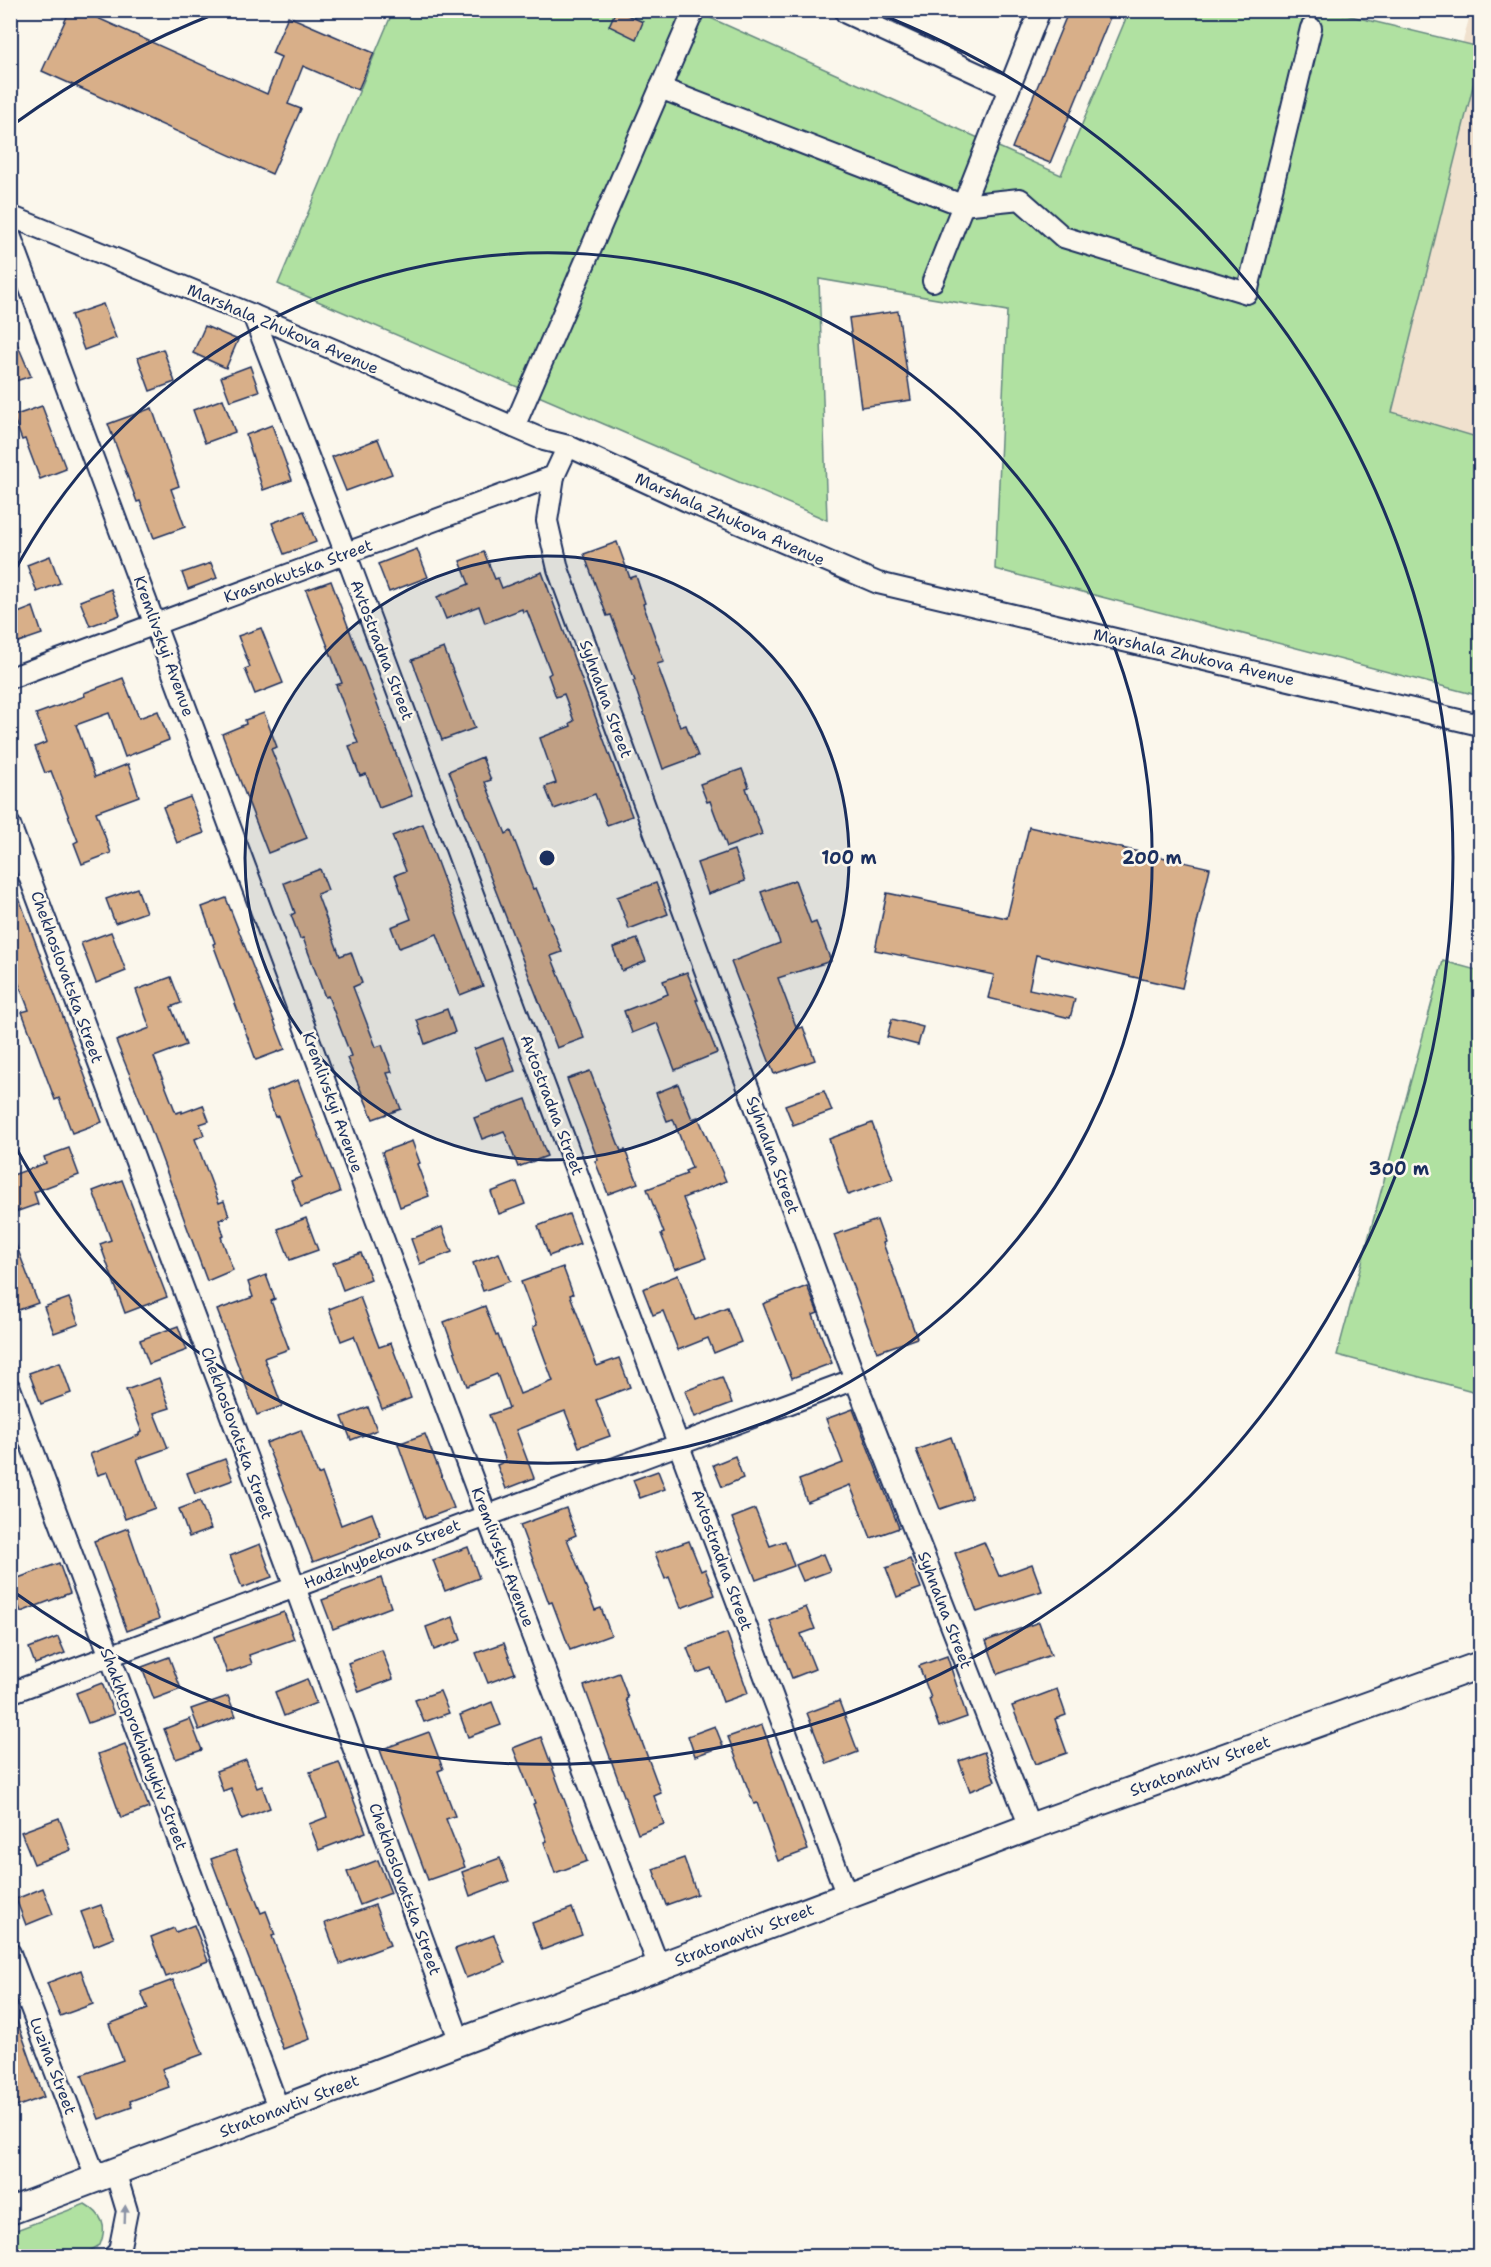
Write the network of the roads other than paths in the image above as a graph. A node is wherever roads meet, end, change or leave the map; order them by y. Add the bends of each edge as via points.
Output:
1 (694, 10) edge
2 (847, 10) edge
3 (1040, 10) edge
4 (1311, 28) dead end
5 (660, 88) junction
6 (1009, 88) junction
7 (962, 205) junction
8 (10, 216) edge
9 (10, 235) edge
10 (933, 281) dead end
11 (253, 315) junction
12 (514, 427) junction
13 (568, 446) junction
14 (554, 476) junction
15 (346, 554) junction
16 (156, 624) junction
17 (10, 678) edge
18 (1480, 724) edge
19 (10, 825) edge
20 (855, 1378) junction
21 (10, 1388) edge
22 (679, 1444) junction
23 (486, 1515) junction
24 (295, 1587) junction
25 (109, 1657) junction
26 (1480, 1665) edge
27 (10, 1693) edge
28 (1030, 1827) junction
29 (847, 1896) junction
30 (10, 1953) edge
31 (658, 1967) junction
32 (460, 2042) junction
33 (279, 2110) junction
34 (106, 2175) junction
35 (10, 2211) edge
36 (114, 2256) edge

1 - 5 street
2 - 6 street via 846,13
3 - 6 street
4 - 7 street via 1247,292 1063,237 1020,199
5 - 7 street
5 - 12 street
6 - 7 street
7 - 10 street
8 - 11 street, Marshala Zhukova Avenue
9 - 16 street, Kremlivskyi Avenue
11 - 12 street, Marshala Zhukova Avenue
11 - 15 street, Avtostradna Street
12 - 13 street, Marshala Zhukova Avenue
13 - 14 street
13 - 18 street, Marshala Zhukova Avenue via 878,583
14 - 15 street, Krasnokutska Street
14 - 20 street, Syhnalna Street via 547,521 558,569
15 - 16 street, Krasnokutska Street
15 - 22 street, Avtostradna Street
16 - 17 street, Krasnokutska Street
16 - 23 street, Kremlivskyi Avenue
19 - 24 street, Chekhoslovatska Street
20 - 22 street, Hadzhybekova Street
20 - 28 street, Syhnalna Street
21 - 25 street, Shakhtoprokhidnykiv Street
22 - 23 street, Hadzhybekova Street
22 - 29 street, Avtostradna Street
23 - 24 street, Hadzhybekova Street
23 - 31 street, Kremlivskyi Avenue
24 - 25 street, Hadzhybekova Street
24 - 32 street, Chekhoslovatska Street
25 - 27 street, Hadzhybekova Street
25 - 33 street, Shakhtoprokhidnykiv Street
26 - 28 main road, Stratonavtiv Street
28 - 29 main road, Stratonavtiv Street
29 - 31 main road, Stratonavtiv Street
30 - 34 street, Luzina Street
31 - 32 main road, Stratonavtiv Street
32 - 33 main road, Stratonavtiv Street
33 - 34 main road, Stratonavtiv Street
34 - 35 main road, Stratonavtiv Street
36 -> 34 street, Luzina Street via 119,2251 127,2211

